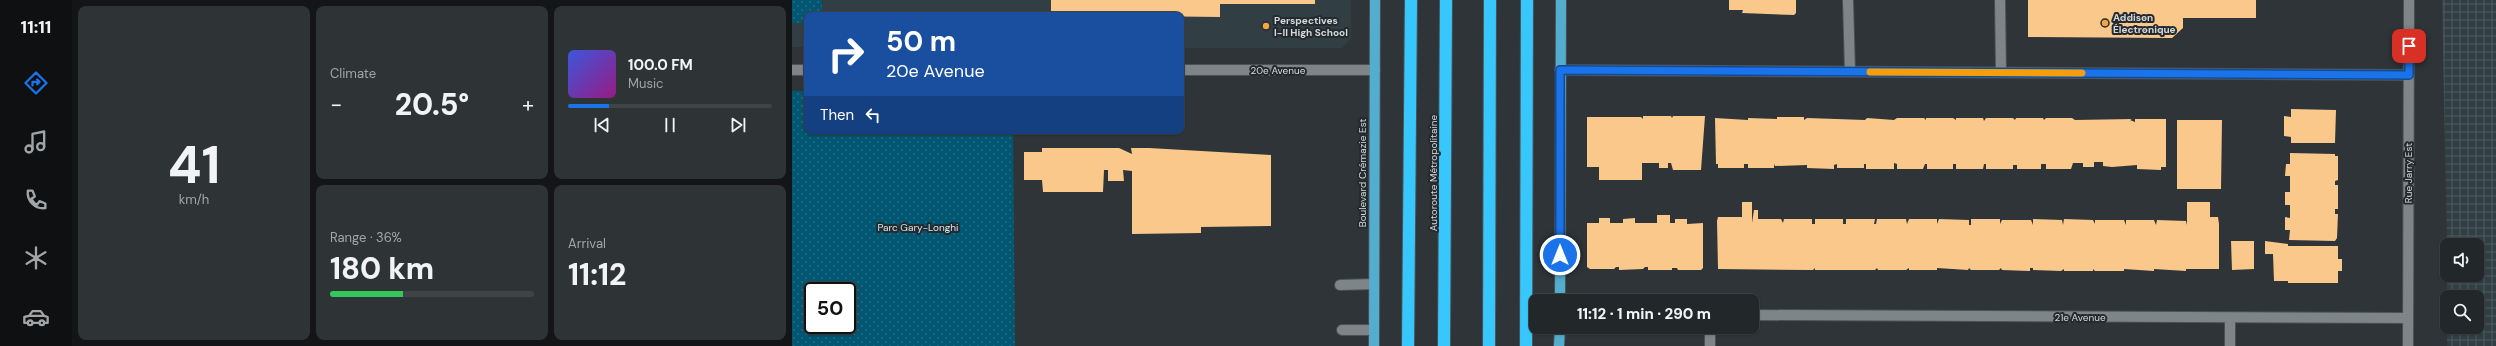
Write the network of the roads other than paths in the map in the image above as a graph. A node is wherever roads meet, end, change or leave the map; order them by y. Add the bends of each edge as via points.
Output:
1 (1375, 0) edge
2 (1411, 0) edge
3 (1446, 0) edge
4 (1490, 0) edge
5 (1527, 0) edge
6 (1561, 0) edge
7 (1848, 0) edge
8 (2000, 0) edge
9 (2410, 0) edge
10 (792, 70) edge
11 (804, 70) edge
12 (1184, 70) edge
13 (1375, 70) junction
14 (1560, 70) junction
15 (1850, 72) junction
16 (2001, 72) junction
17 (2409, 75) junction
18 (1374, 284) junction
19 (1340, 285) dead end
20 (1560, 294) edge
21 (1759, 315) edge
22 (2230, 318) junction
23 (2408, 318) junction
24 (1342, 330) dead end
25 (1374, 330) junction
26 (1560, 334) edge
27 (1710, 334) edge
28 (1374, 346) edge
29 (1408, 346) edge
30 (1444, 346) edge
31 (1489, 346) edge
32 (1526, 346) edge
33 (1560, 346) edge
34 (1710, 346) edge
35 (2230, 346) edge
36 (2408, 346) edge

1 - 13 main road, Boulevard Crémazie Est
2 - 29 highway
3 - 30 highway, Autoroute Métropolitaine
4 - 31 highway
5 - 32 highway
6 - 14 main road
7 - 15 street
8 - 16 street
9 - 17 street, Rue Jarry Est
10 - 11 street
12 - 13 street, 20e Avenue
13 - 18 main road, Boulevard Crémazie Est
14 - 15 street
14 - 20 main road
15 - 16 street
16 - 17 street
17 - 23 street, Rue Jarry Est
18 - 19 street
18 - 25 main road, Boulevard Crémazie Est
21 - 22 street, 21e Avenue
22 - 23 street, 21e Avenue
22 - 35 street
23 - 36 street, Rue Jarry Est
24 - 25 street
25 - 28 main road, Boulevard Crémazie Est
26 - 33 main road
27 - 34 street

